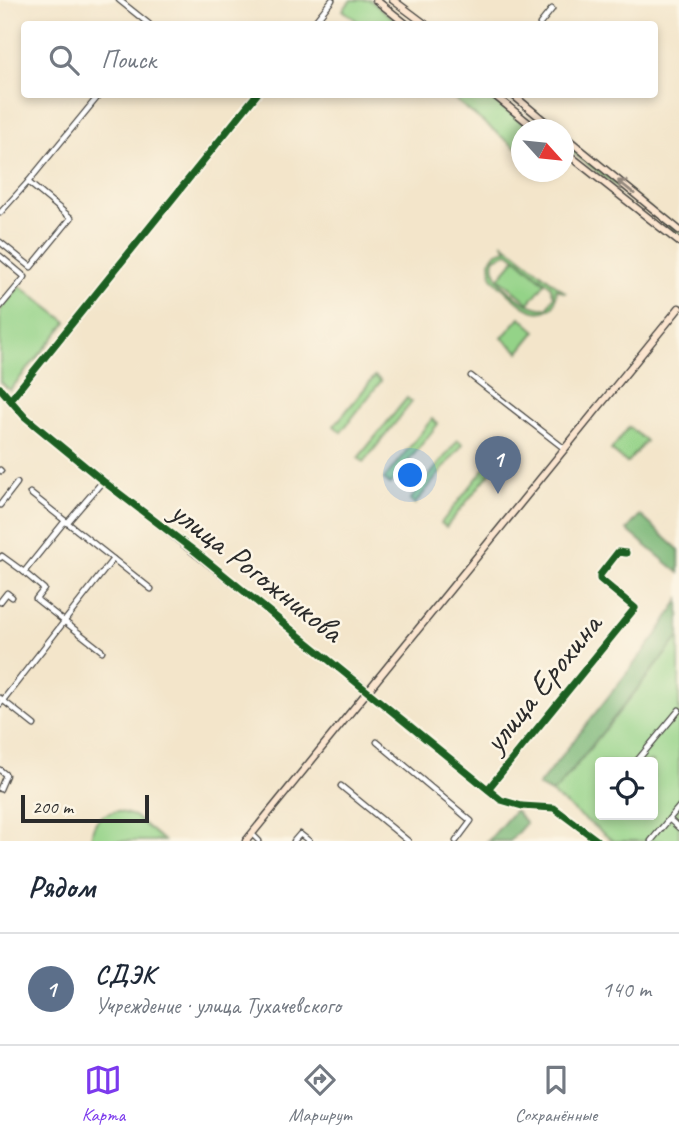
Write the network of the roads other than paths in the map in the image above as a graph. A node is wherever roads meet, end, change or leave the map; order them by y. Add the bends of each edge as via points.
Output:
1 (119, 0) edge
2 (332, 0) edge
3 (376, 0) edge
4 (393, 0) edge
5 (552, 9) dead end
6 (145, 21) edge
7 (315, 21) edge
8 (403, 21) edge
9 (421, 21) edge
10 (542, 21) edge
11 (97, 98) edge
12 (254, 98) edge
13 (498, 98) edge
14 (517, 98) edge
15 (524, 119) edge
16 (542, 119) edge
17 (574, 144) edge
18 (574, 159) edge
19 (28, 182) junction
20 (0, 213) edge
21 (679, 230) edge
22 (0, 242) edge
23 (679, 242) edge
24 (0, 256) edge
25 (0, 307) edge
26 (679, 308) edge
27 (471, 376) dead end
28 (0, 388) edge
29 (12, 398) junction
30 (565, 449) junction
31 (103, 481) junction
32 (17, 483) dead end
33 (30, 493) dead end
34 (0, 505) edge
35 (66, 522) junction
36 (626, 553) dead end
37 (0, 558) edge
38 (113, 559) junction
39 (24, 572) junction
40 (151, 589) dead end
41 (12, 597) dead end
42 (0, 602) edge
43 (63, 621) junction
44 (102, 651) dead end
45 (369, 691) junction
46 (1, 700) edge
47 (679, 710) edge
48 (34, 725) dead end
49 (377, 742) dead end
50 (640, 757) edge
51 (0, 770) edge
52 (341, 786) dead end
53 (0, 789) edge
54 (488, 789) junction
55 (679, 807) edge
56 (669, 820) junction
57 (679, 828) edge
58 (252, 834) junction
59 (246, 841) edge
60 (259, 841) edge
61 (294, 841) edge
62 (309, 841) edge
63 (408, 841) edge
64 (456, 841) edge
65 (598, 841) edge
66 (651, 841) edge

1 - 6 street
2 - 7 street
3 - 8 main road
4 - 9 main road
5 - 10 street
11 - 19 street
12 - 29 street
13 - 15 main road
14 - 16 main road
21 -> 17 main road
18 - 23 main road
19 - 20 street
19 - 22 street via 71,218 31,267
24 - 25 street via 25,277
26 - 30 main road
27 - 30 street
28 - 29 street, улица Рогожникова
29 - 31 street, улица Рогожникова via 24,416
30 - 45 main road
31 - 35 street
31 - 45 street, улица Рогожникова
32 - 34 street
33 - 35 street
35 - 38 street
35 - 39 street
36 - 54 street, улица Ерохина via 618,552 600,579 635,608
37 - 39 street
38 - 40 street
38 - 43 street
39 - 43 street via 44,589 36,599
41 - 42 street via 7,593
43 - 44 street
43 - 46 street
45 - 54 street, улица Рогожникова
45 - 58 main road
46 - 48 street
47 - 50 street
49 - 64 street via 471,821
51 - 53 street via 6,775
52 - 63 street
54 - 65 street, улица Рогожникова via 501,800 554,808
55 - 56 street
56 - 57 street
56 - 66 street
58 - 59 main road
58 - 60 street
61 - 62 street via 300,834

